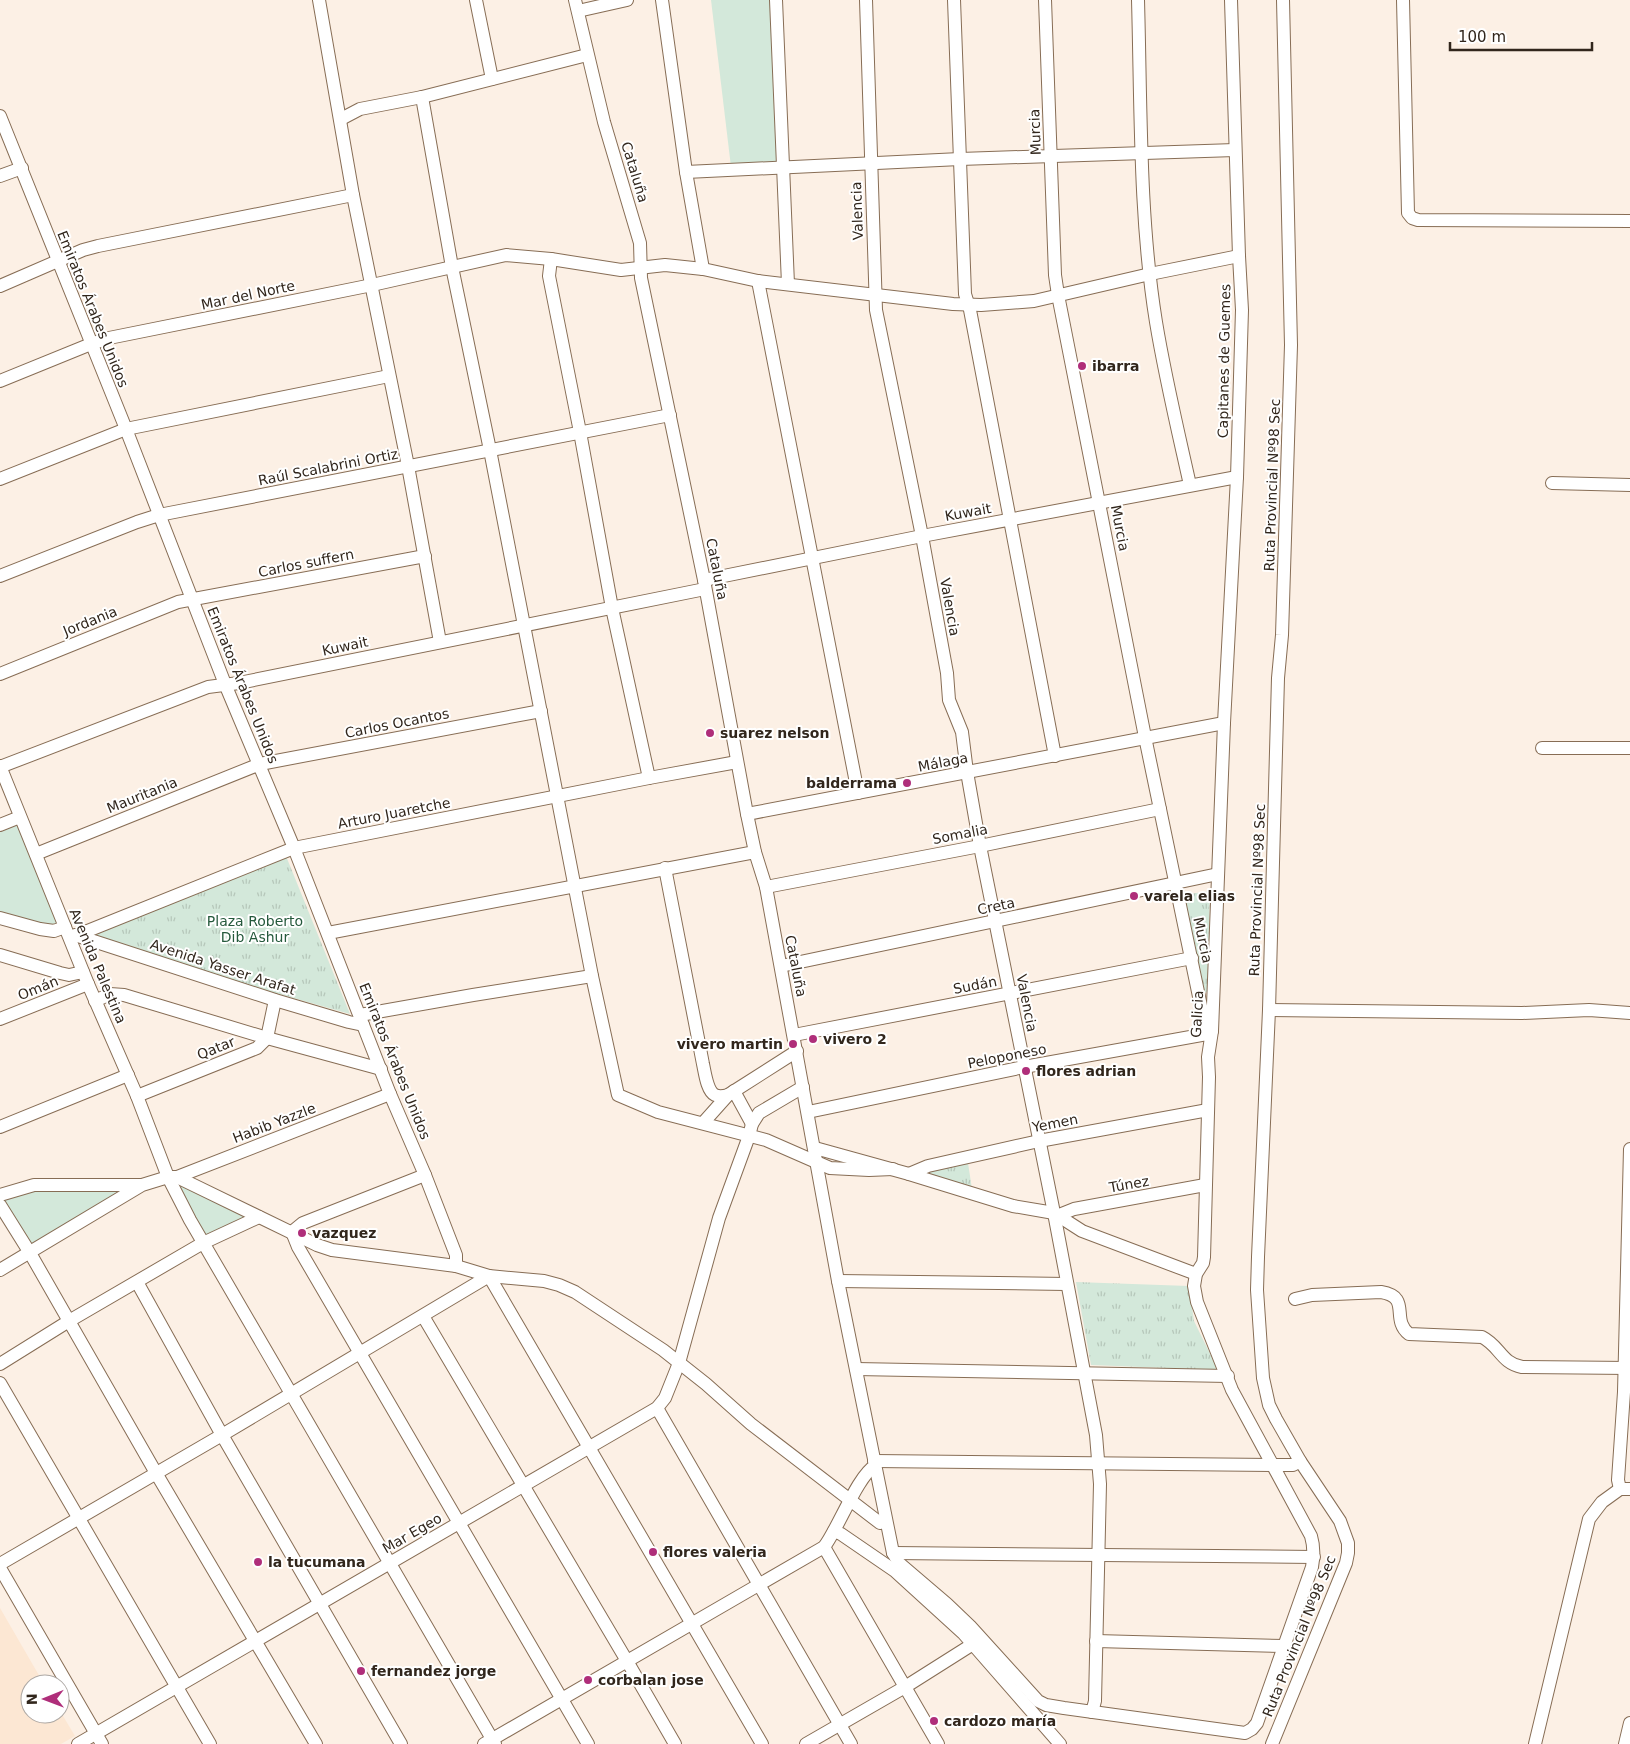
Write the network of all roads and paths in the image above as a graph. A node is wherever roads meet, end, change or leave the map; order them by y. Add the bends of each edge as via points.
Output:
1 (319, 0) edge
2 (476, 0) edge
3 (627, 0) edge
4 (662, 0) edge
5 (776, 0) edge
6 (866, 0) edge
7 (954, 0) edge
8 (1045, 0) edge
9 (1138, 0) edge
10 (1231, 0) edge
11 (1283, 0) edge
12 (1403, 0) edge
13 (576, 5) edge
14 (587, 55) junction
15 (492, 79) junction
16 (422, 97) junction
17 (0, 116) edge
18 (341, 119) junction
19 (1235, 150) junction
20 (1142, 154) junction
21 (1051, 156) junction
22 (960, 159) junction
23 (870, 163) junction
24 (783, 167) junction
25 (22, 168) junction
26 (686, 172) junction
27 (0, 176) edge
28 (353, 194) junction
29 (1630, 221) edge
30 (1239, 256) junction
31 (551, 259) junction
32 (58, 262) junction
33 (452, 267) junction
34 (640, 269) junction
35 (703, 269) junction
36 (1150, 274) junction
37 (758, 281) junction
38 (788, 284) junction
39 (372, 285) junction
40 (0, 286) edge
41 (875, 294) junction
42 (1058, 295) junction
43 (968, 305) junction
44 (91, 344) junction
45 (389, 376) junction
46 (0, 381) edge
47 (670, 415) junction
48 (126, 429) junction
49 (580, 432) junction
50 (490, 450) junction
51 (408, 466) junction
52 (1237, 477) junction
53 (0, 479) edge
54 (1552, 483) dead end
55 (1190, 485) junction
56 (1630, 485) edge
57 (1099, 502) junction
58 (159, 515) junction
59 (1010, 520) junction
60 (922, 536) junction
61 (424, 556) junction
62 (813, 558) junction
63 (0, 576) edge
64 (705, 584) junction
65 (192, 600) junction
66 (612, 608) junction
67 (523, 626) junction
68 (440, 642) junction
69 (0, 674) edge
70 (225, 684) junction
71 (541, 711) junction
72 (1224, 723) junction
73 (1145, 737) junction
74 (1542, 748) dead end
75 (1630, 748) edge
76 (1055, 756) junction
77 (737, 762) junction
78 (260, 764) junction
79 (0, 767) edge
80 (967, 772) junction
81 (649, 778) junction
82 (858, 793) junction
83 (557, 796) junction
84 (1160, 809) junction
85 (747, 814) junction
86 (20, 817) junction
87 (0, 824) edge
88 (980, 846) junction
89 (294, 848) junction
90 (755, 852) junction
91 (36, 854) junction
92 (665, 868) junction
93 (1218, 874) junction
94 (1176, 884) junction
95 (574, 887) junction
96 (766, 887) junction
97 (0, 918) edge
98 (996, 921) junction
99 (70, 933) junction
100 (328, 933) junction
101 (0, 955) edge
102 (1192, 958) junction
103 (780, 966) junction
104 (592, 976) junction
105 (85, 978) junction
106 (1009, 994) junction
107 (275, 1000) junction
108 (95, 1001) junction
109 (1269, 1010) junction
110 (1630, 1013) edge
111 (0, 1019) edge
112 (361, 1020) junction
113 (1209, 1033) junction
114 (794, 1035) junction
115 (266, 1038) junction
116 (797, 1051) junction
117 (1024, 1067) junction
118 (381, 1069) junction
119 (128, 1075) junction
120 (803, 1087) junction
121 (731, 1093) junction
122 (390, 1094) junction
123 (137, 1096) junction
124 (1208, 1110) junction
125 (808, 1112) junction
126 (703, 1123) junction
127 (0, 1127) edge
128 (750, 1130) junction
129 (1039, 1141) junction
130 (815, 1148) junction
131 (1630, 1149) edge
132 (817, 1162) junction
133 (893, 1169) junction
134 (425, 1174) junction
135 (909, 1174) junction
136 (172, 1177) junction
137 (142, 1185) junction
138 (1205, 1185) junction
139 (0, 1195) edge
140 (0, 1205) edge
141 (1056, 1214) junction
142 (259, 1216) junction
143 (292, 1232) junction
144 (203, 1243) junction
145 (30, 1253) junction
146 (456, 1266) junction
147 (0, 1270) edge
148 (1196, 1274) junction
149 (489, 1276) junction
150 (1628, 1278) edge
151 (838, 1281) junction
152 (137, 1282) junction
153 (1066, 1284) junction
154 (1295, 1299) dead end
155 (423, 1316) junction
156 (69, 1321) junction
157 (360, 1352) junction
158 (680, 1363) junction
159 (0, 1364) edge
160 (1627, 1368) edge
161 (856, 1369) junction
162 (1083, 1373) junction
163 (1228, 1376) junction
164 (0, 1383) edge
165 (1627, 1392) edge
166 (291, 1394) junction
167 (657, 1408) junction
168 (222, 1435) junction
169 (590, 1447) junction
170 (1300, 1462) junction
171 (1099, 1463) junction
172 (873, 1465) junction
173 (1273, 1465) junction
174 (156, 1473) junction
175 (523, 1484) junction
176 (1625, 1489) edge
177 (850, 1500) junction
178 (78, 1518) junction
179 (459, 1523) junction
180 (880, 1524) junction
181 (834, 1532) junction
182 (824, 1547) junction
183 (893, 1553) junction
184 (1098, 1554) junction
185 (1314, 1557) junction
186 (390, 1562) junction
187 (0, 1564) edge
188 (0, 1568) edge
189 (894, 1571) junction
190 (759, 1586) junction
191 (319, 1604) junction
192 (692, 1623) junction
193 (977, 1640) junction
194 (1096, 1640) junction
195 (256, 1641) junction
196 (1284, 1646) junction
197 (627, 1661) junction
198 (176, 1687) junction
199 (905, 1687) junction
200 (562, 1700) junction
201 (1036, 1708) junction
202 (1092, 1712) junction
203 (1630, 1723) edge
204 (840, 1725) junction
205 (99, 1739) edge
206 (491, 1742) edge
207 (78, 1744) edge
208 (210, 1744) edge
209 (316, 1744) edge
210 (401, 1744) edge
211 (588, 1744) edge
212 (674, 1744) edge
213 (762, 1744) edge
214 (806, 1744) edge
215 (851, 1744) edge
216 (938, 1744) edge
217 (1060, 1744) edge
218 (1272, 1744) edge
219 (1535, 1744) edge
220 (1625, 1744) edge

1 - 18 street
2 - 15 street
3 - 13 street
4 - 26 street
5 - 24 street
6 - 23 street, Valencia
7 - 22 street
8 - 21 street, Murcia
9 - 20 street
10 - 19 street, Capitanes de Guemes
11 - 109 street, Ruta Provincial Nº98 Sec via 1291,345
12 - 29 street via 1408,213 1412,218
13 - 14 street, Cataluña
14 - 15 street
14 - 34 street, Cataluña via 640,243
15 - 16 street
16 - 18 street via 360,109
16 - 33 street
17 - 25 street, Emiratos Árabes Unidos
18 - 28 street
19 - 20 street
19 - 30 street, Capitanes de Guemes
20 - 21 street
20 - 36 street
21 - 22 street
21 - 42 street, Murcia
22 - 23 street
22 - 43 street
23 - 24 street
23 - 41 street, Valencia
24 - 26 street
24 - 38 street
25 - 27 street
25 - 32 street, Emiratos Árabes Unidos
26 - 35 street
28 - 32 street via 98,246
28 - 39 street
30 - 36 street, Mar del Norte
30 - 52 street, Capitanes de Guemes via 1242,310
31 - 33 street, Mar del Norte via 506,254
31 - 34 street, Mar del Norte via 621,270
31 - 49 street via 549,276
32 - 40 street
32 - 44 street, Emiratos Árabes Unidos
33 - 39 street, Mar del Norte
33 - 50 street
34 - 35 street, Mar del Norte via 665,265
34 - 47 street, Cataluña
35 - 37 street, Mar del Norte
36 - 42 street, Mar del Norte
36 - 55 street via 1156,322
37 - 38 street, Mar del Norte
37 - 62 street
38 - 41 street, Mar del Norte
39 - 44 street, Mar del Norte
39 - 45 street
41 - 43 street, Mar del Norte
41 - 60 street, Valencia
42 - 43 street, Mar del Norte via 1034,301
42 - 57 street, Murcia
43 - 59 street
44 - 46 street, Mar del Norte
44 - 48 street, Emiratos Árabes Unidos
45 - 48 street
45 - 51 street
47 - 49 street, Raúl Scalabrini Ortiz
47 - 64 street, Cataluña
48 - 53 street
48 - 58 street, Emiratos Árabes Unidos
49 - 50 street, Raúl Scalabrini Ortiz
49 - 66 street
50 - 51 street, Raúl Scalabrini Ortiz
50 - 67 street
51 - 58 street, Raúl Scalabrini Ortiz
51 - 61 street
52 - 55 street, Kuwait
52 - 72 street, Capitanes de Guemes
54 - 56 street
55 - 57 street, Kuwait
57 - 59 street, Kuwait
57 - 73 street, Murcia
58 - 63 street, Raúl Scalabrini Ortiz
58 - 65 street, Emiratos Árabes Unidos
59 - 60 street, Kuwait
59 - 76 street
60 - 62 street, Kuwait
60 - 80 street, Valencia via 947,672 949,700 962,732
61 - 65 street, Carlos suffern
61 - 68 street
62 - 64 street, Kuwait
62 - 82 street
64 - 66 street, Kuwait
64 - 77 street, Cataluña
65 - 69 street, Jordania via 178,602
65 - 70 street, Emiratos Árabes Unidos
66 - 67 street, Kuwait
66 - 81 street
67 - 68 street, Kuwait
67 - 71 street
68 - 70 street, Kuwait
70 - 78 street, Emiratos Árabes Unidos
70 - 79 street, Kuwait via 208,687
71 - 78 street, Carlos Ocantos
71 - 83 street
72 - 73 street, Málaga
72 - 93 street, Galicia
73 - 76 street, Málaga
73 - 84 street, Murcia
74 - 75 street
76 - 80 street, Málaga
77 - 81 street, Arturo Juaretche
77 - 85 street, Cataluña
78 - 89 street, Emiratos Árabes Unidos
78 - 91 street, Mauritania
79 - 86 street, Avenida Palestina
80 - 82 street, Málaga
80 - 88 street, Valencia
81 - 83 street, Arturo Juaretche
82 - 85 street, Málaga
83 - 89 street, Arturo Juaretche
83 - 95 street
84 - 88 street, Somalia
84 - 94 street, Murcia
85 - 90 street, Cataluña
86 - 87 street
86 - 91 street, Avenida Palestina
88 - 96 street, Somalia
88 - 98 street, Valencia
89 - 99 street, Arturo Juaretche
89 - 100 street, Emiratos Árabes Unidos
90 - 92 street
90 - 96 street, Cataluña
91 - 99 street, Avenida Palestina
92 - 95 street
92 - 121 street via 710,1088 718,1096
93 - 94 street, Creta
93 - 113 street, Galicia
94 - 98 street, Creta
94 - 102 street, Murcia
95 - 100 street
95 - 104 street
96 - 103 street, Cataluña
97 - 99 street, Avenida Yasser Arafat
98 - 103 street, Creta
98 - 106 street, Valencia
99 - 105 street, Avenida Palestina
99 - 107 street, Avenida Yasser Arafat
100 - 112 street, Emiratos Árabes Unidos
101 - 105 street
102 - 106 street, Sudán
102 - 113 street, Murcia
103 - 114 street, Cataluña
104 - 112 street via 473,995
104 - 126 street via 618,1095 658,1112
105 - 108 street, Avenida Palestina
105 - 111 street, Omán
106 - 114 street, Sudán
106 - 117 street, Valencia
107 - 112 street, Avenida Yasser Arafat via 349,1022
107 - 115 street
108 - 115 street via 110,994 124,995
108 - 119 street, Avenida Palestina
109 - 110 street via 1522,1013 1589,1010
109 - 170 street, Ruta Provincial Nº98 Sec via 1258,1257 1263,1378 1269,1405
112 - 118 street, Emiratos Árabes Unidos
113 - 117 street, Peloponeso
113 - 124 street, Galicia
114 - 116 street, Cataluña
115 - 118 street
115 - 123 street, Qatar via 257,1048
116 - 120 street, Cataluña
116 - 121 street
117 - 125 street, Peloponeso
117 - 129 street, Valencia
118 - 122 street, Emiratos Árabes Unidos
119 - 123 street, Avenida Palestina
119 - 127 street
120 - 125 street, Cataluña
120 - 128 street via 764,1110
121 - 126 street
121 - 128 street
122 - 134 street, Emiratos Árabes Unidos
122 - 136 street, Habib Yazzle
123 - 136 street, Avenida Palestina
124 - 129 street, Yemen
124 - 138 street, Galicia
125 - 130 street, Cataluña
126 - 128 street
128 - 132 street
128 - 158 street via 719,1218
129 - 135 street, Yemen via 928,1166
129 - 141 street, Valencia
130 - 132 street, Cataluña
130 - 133 street
131 - 150 street
132 - 133 street via 839,1169
132 - 151 street, Cataluña
133 - 135 street
134 - 143 street via 303,1223
134 - 146 street, Emiratos Árabes Unidos via 456,1255
135 - 141 street via 1013,1206
136 - 137 street, Habib Yazzle
136 - 142 street
136 - 144 street, Avenida Palestina
137 - 139 street via 34,1185
137 - 145 street
138 - 141 street, Túnez
138 - 148 street, Galicia via 1204,1257
140 - 145 street
141 - 148 street via 1082,1231
141 - 153 street, Valencia
142 - 143 street
142 - 144 street
143 - 146 street via 332,1250
143 - 157 street
144 - 152 street
144 - 166 street, Avenida Palestina
145 - 147 street
145 - 156 street
146 - 149 street
148 - 163 street, Galicia via 1196,1302
149 - 155 street
149 - 158 street via 534,1279 575,1292
149 - 169 street
150 - 160 street
151 - 153 street
151 - 161 street, Cataluña
152 - 156 street
152 - 168 street
153 - 162 street, Valencia
154 - 160 street via 1312,1295 1390,1293 1398,1301 1401,1325 1409,1334 1482,1338 1517,1366
155 - 157 street
155 - 175 street
156 - 159 street
156 - 174 street
157 - 166 street
157 - 179 street
158 - 167 street via 665,1398
158 - 177 street via 751,1424
160 - 165 street
161 - 162 street
161 - 172 street, Cataluña
162 - 163 street
162 - 171 street, Valencia
163 - 173 street, Galicia via 1232,1390
164 - 178 street
165 - 176 street via 1618,1480
166 - 168 street
166 - 186 street, Avenida Palestina
167 - 169 street, Mar Egeo
167 - 190 street
168 - 174 street
168 - 191 street
169 - 175 street, Mar Egeo
169 - 192 street
170 - 173 street
170 - 218 street, Ruta Provincial Nº98 Sec via 1340,1521 1348,1553
171 - 172 street
171 - 173 street
171 - 184 street, Valencia
172 - 177 street
172 - 180 street
172 - 183 street
173 - 185 street, Galicia via 1311,1536
174 - 178 street
174 - 195 street
175 - 179 street, Mar Egeo
175 - 197 street
176 - 219 street via 1602,1502 1589,1519
177 - 180 street
177 - 181 street
178 - 187 street
178 - 198 street
179 - 186 street, Mar Egeo
179 - 200 street
180 - 189 street via 884,1547
181 - 182 street
181 - 189 street
182 - 190 street
182 - 199 street
183 - 184 street
183 - 193 street via 899,1563 947,1604
184 - 185 street
184 - 194 street, Valencia
185 - 196 street
186 - 191 street, Mar Egeo
186 - 206 street, Avenida Palestina
188 - 205 street
189 - 193 street
190 - 192 street
190 - 204 street
191 - 195 street, Mar Egeo
191 - 210 street
192 - 197 street
192 - 213 street
193 - 199 street
193 - 201 street
194 - 196 street
194 - 202 street, Valencia
195 - 198 street, Mar Egeo
195 - 209 street
196 - 202 street via 1257,1722 1249,1732
197 - 200 street
197 - 212 street
198 - 205 street, Mar Egeo
198 - 208 street
199 - 204 street
199 - 216 street
200 - 206 street
200 - 211 street
201 - 202 street
201 - 217 street
203 - 220 street
204 - 214 street
204 - 215 street
205 - 207 street, Mar Egeo

